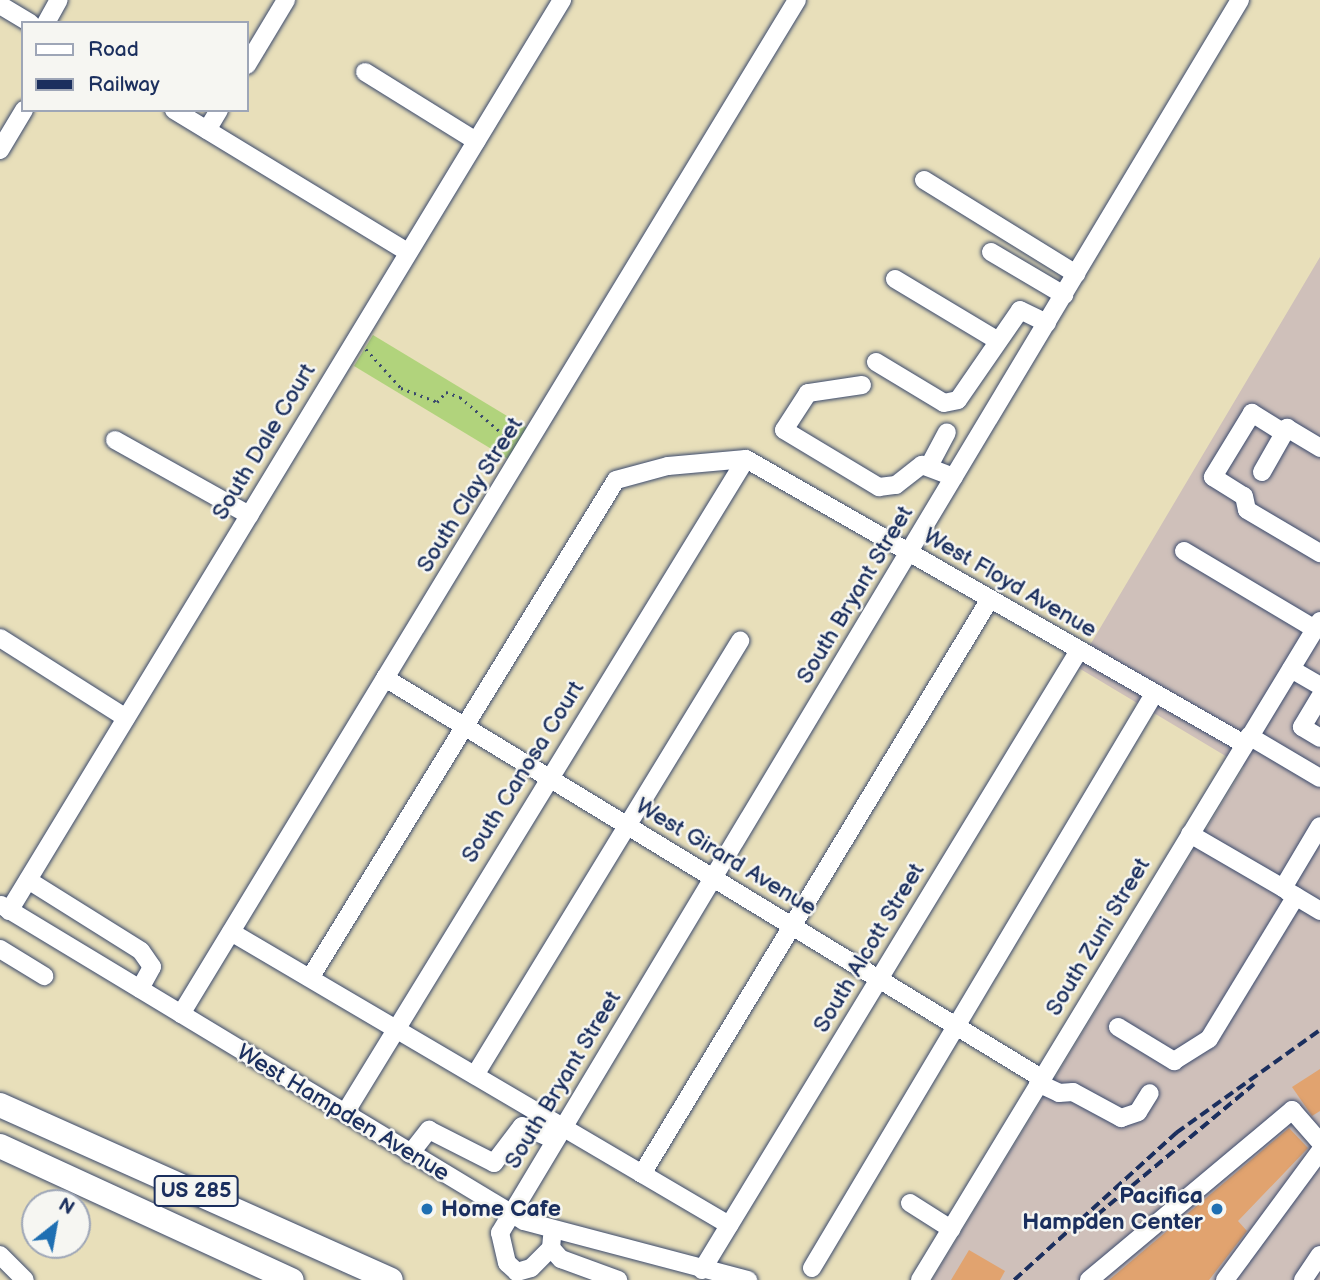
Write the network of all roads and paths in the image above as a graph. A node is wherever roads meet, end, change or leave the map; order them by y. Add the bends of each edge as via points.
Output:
1 (286, 0) edge
2 (562, 0) edge
3 (797, 0) edge
4 (1240, 0) edge
5 (57, 1) edge
6 (0, 5) edge
7 (27, 21) edge
8 (47, 21) edge
9 (248, 63) edge
10 (365, 72) dead end
11 (23, 112) edge
12 (177, 112) edge
13 (218, 112) edge
14 (207, 130) junction
15 (476, 141) junction
16 (0, 150) edge
17 (924, 180) dead end
18 (408, 252) junction
19 (991, 252) dead end
20 (1076, 274) junction
21 (895, 279) dead end
22 (1064, 295) junction
23 (1047, 323) junction
24 (354, 341) junction
25 (998, 341) junction
26 (876, 362) dead end
27 (862, 385) dead end
28 (947, 432) dead end
29 (1284, 433) junction
30 (116, 440) dead end
31 (1320, 448) edge
32 (527, 450) junction
33 (746, 458) junction
34 (929, 466) junction
35 (1262, 472) dead end
36 (954, 477) junction
37 (249, 515) junction
38 (1184, 551) dead end
39 (909, 552) junction
40 (1320, 553) edge
41 (990, 599) junction
42 (1318, 625) edge
43 (0, 638) edge
44 (740, 641) dead end
45 (1078, 652) junction
46 (1291, 669) junction
47 (385, 678) junction
48 (1320, 686) edge
49 (1154, 694) junction
50 (1320, 697) edge
51 (126, 718) junction
52 (461, 725) junction
53 (1320, 738) edge
54 (1246, 740) junction
55 (1320, 778) edge
56 (547, 779) junction
57 (627, 826) junction
58 (1320, 826) edge
59 (1190, 834) junction
60 (714, 877) junction
61 (28, 880) junction
62 (1289, 892) junction
63 (3, 909) edge
64 (1320, 911) edge
65 (793, 926) junction
66 (231, 932) junction
67 (0, 949) edge
68 (44, 976) dead end
69 (310, 978) junction
70 (878, 979) junction
71 (140, 989) junction
72 (181, 1014) junction
73 (396, 1027) junction
74 (957, 1027) junction
75 (1118, 1027) dead end
76 (475, 1075) junction
77 (1040, 1081) junction
78 (1150, 1093) dead end
79 (0, 1105) edge
80 (345, 1114) junction
81 (538, 1121) junction
82 (559, 1134) junction
83 (1320, 1142) edge
84 (0, 1146) edge
85 (1320, 1151) edge
86 (410, 1154) junction
87 (642, 1174) junction
88 (910, 1203) dead end
89 (511, 1214) junction
90 (729, 1225) junction
91 (951, 1229) junction
92 (552, 1240) junction
93 (611, 1248) junction
94 (0, 1255) edge
95 (1320, 1255) edge
96 (812, 1268) dead end
97 (697, 1273) edge
98 (283, 1277) edge
99 (612, 1278) edge
100 (25, 1280) edge
101 (391, 1280) edge
102 (748, 1280) edge
103 (920, 1280) edge
104 (1089, 1280) edge
105 (1225, 1280) edge
106 (1303, 1280) edge

1 - 9 street
2 - 15 street, South Dale Court
3 - 32 street, South Clay Street
4 - 20 street, South Bryant Street
5 - 8 street
6 - 7 street
10 - 15 street
11 - 16 street
12 - 14 street
13 - 14 street
14 - 18 street
15 - 18 street, South Dale Court
17 - 20 street
18 - 24 street, South Dale Court
19 - 22 street
20 - 22 street, South Bryant Street
21 - 25 street
22 - 23 street, South Bryant Street
23 - 25 street via 1020,310
23 - 36 street, South Bryant Street
24 - 32 path via 381,359 401,388 437,402 446,392 460,397
24 - 37 street, South Dale Court
25 - 26 street via 958,400 944,403
27 - 34 street via 808,393 784,430 879,487 896,485
28 - 34 street
29 - 31 street via 1287,428
29 - 35 street
29 - 40 street via 1252,413 1213,477 1244,496 1247,510
30 - 37 street
32 - 47 street, South Clay Street
33 - 39 street, West Floyd Avenue
33 - 52 street via 617,480
33 - 56 street, South Canosa Court
34 - 36 street
36 - 39 street, South Bryant Street
37 - 51 street, South Dale Court
38 - 42 street
39 - 41 street, West Floyd Avenue
39 - 60 street, South Bryant Street
41 - 45 street, West Floyd Avenue
41 - 65 street
42 - 46 street, South Zuni Street
43 - 51 street
44 - 57 street
45 - 49 street, West Floyd Avenue
45 - 70 street, South Alcott Street
46 - 48 street
46 - 54 street, South Zuni Street
47 - 52 street, West Girard Avenue
47 - 66 street, South Clay Street
49 - 54 street, West Floyd Avenue
49 - 74 street
50 - 53 street via 1302,727
51 - 61 street, South Dale Court
52 - 56 street, West Girard Avenue
52 - 69 street
54 - 55 street, West Floyd Avenue
54 - 59 street, South Zuni Street
56 - 57 street, West Girard Avenue
56 - 73 street, South Canosa Court
57 - 60 street, West Girard Avenue
57 - 76 street
58 - 62 street
59 - 62 street
59 - 77 street, South Zuni Street
60 - 65 street, West Girard Avenue
60 - 82 street, South Bryant Street
61 - 63 street, South Dale Court
61 - 71 street via 141,951 152,967
62 - 64 street
62 - 75 street via 1209,1039 1174,1060
63 - 71 street, West Hampden Avenue
65 - 70 street, West Girard Avenue
65 - 87 street
66 - 69 street
66 - 72 street, South Clay Street
67 - 68 street
69 - 73 street
70 - 74 street, West Girard Avenue
70 - 90 street, South Alcott Street
71 - 72 street, West Hampden Avenue
72 - 80 street, West Hampden Avenue
73 - 76 street
73 - 80 street, South Canosa Court
74 - 77 street, West Girard Avenue
74 - 96 street
76 - 81 street
77 - 78 street, West Girard Avenue via 1059,1093 1073,1092 1121,1118 1138,1112
77 - 91 street, South Zuni Street
79 - 101 highway, US 285
80 - 86 street, West Hampden Avenue
81 - 82 street
81 - 86 street via 517,1130 494,1163 436,1131 424,1134
82 - 87 street
82 - 89 street, South Bryant Street
83 - 104 street via 1292,1110
84 - 98 highway, US 285
85 - 105 street
86 - 89 street, West Hampden Avenue
87 - 90 street
88 - 91 street
89 - 92 street, West Hampden Avenue
89 - 92 street, South Bryant Street via 500,1238 511,1269 524,1272
90 - 97 street, South Alcott Street
91 - 103 street, South Zuni Street
92 - 93 street, West Hampden Avenue
92 - 99 street via 561,1259
93 - 97 street, West Hampden Avenue
93 - 99 street
94 - 100 street
95 - 106 street
97 - 102 street, West Hampden Avenue

